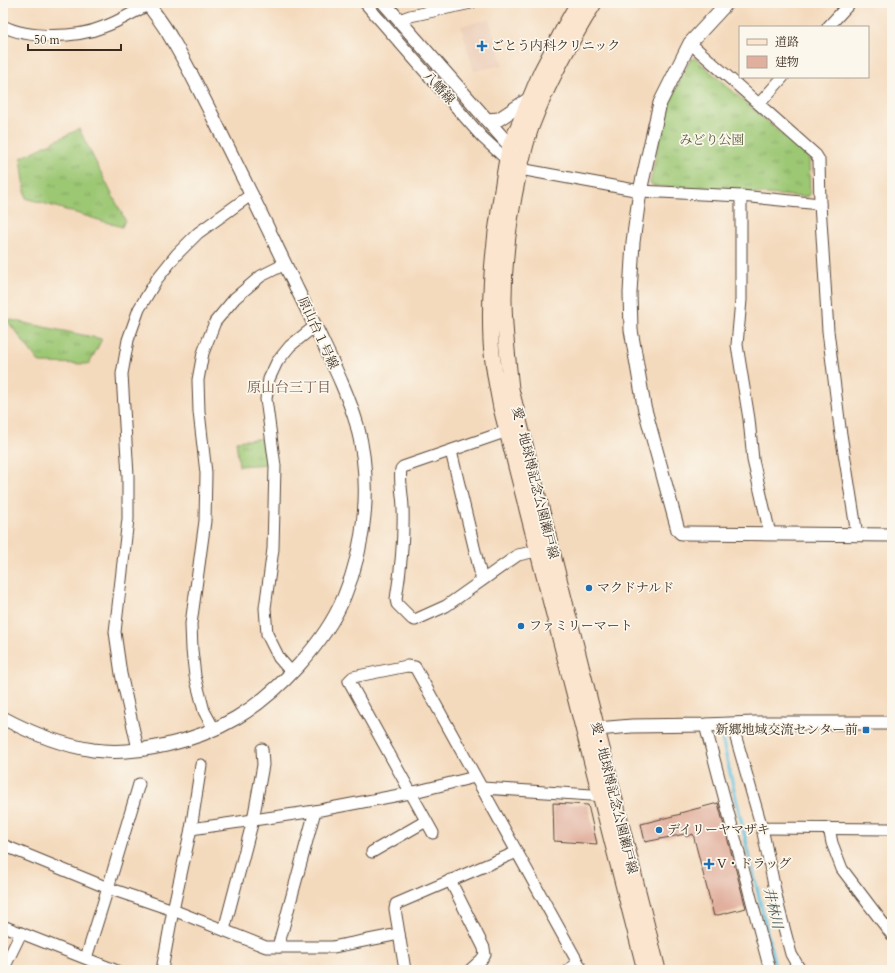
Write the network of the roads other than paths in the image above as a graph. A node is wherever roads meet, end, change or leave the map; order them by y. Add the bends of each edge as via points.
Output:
1 (365, 3) edge
2 (384, 3) edge
3 (471, 3) edge
4 (578, 3) edge
5 (594, 3) edge
6 (727, 3) edge
7 (850, 3) edge
8 (147, 4) edge
9 (399, 20) junction
10 (3, 26) edge
11 (829, 26) edge
12 (690, 43) junction
13 (782, 78) edge
14 (530, 99) junction
15 (759, 104) junction
16 (487, 120) junction
17 (508, 153) junction
18 (521, 163) junction
19 (640, 191) junction
20 (252, 194) junction
21 (741, 196) junction
22 (820, 204) junction
23 (285, 264) junction
24 (315, 326) junction
25 (514, 429) junction
26 (450, 451) junction
27 (770, 534) junction
28 (857, 535) junction
29 (892, 535) edge
30 (537, 550) junction
31 (482, 580) junction
32 (292, 673) junction
33 (3, 718) edge
34 (892, 723) edge
35 (732, 724) junction
36 (705, 726) junction
37 (214, 729) junction
38 (590, 730) junction
39 (138, 749) junction
40 (262, 749) dead end
41 (201, 765) dead end
42 (475, 777) junction
43 (139, 784) dead end
44 (482, 788) junction
45 (410, 793) junction
46 (607, 796) junction
47 (315, 811) junction
48 (253, 820) junction
49 (426, 821) junction
50 (762, 828) junction
51 (830, 828) junction
52 (191, 829) junction
53 (892, 829) edge
54 (433, 833) dead end
55 (3, 845) edge
56 (372, 852) dead end
57 (517, 852) junction
58 (450, 880) junction
59 (108, 888) junction
60 (173, 910) junction
61 (3, 926) edge
62 (224, 930) junction
63 (21, 933) junction
64 (399, 934) junction
65 (892, 935) edge
66 (278, 947) junction
67 (86, 958) junction
68 (580, 966) edge
69 (3, 970) edge
70 (115, 970) edge
71 (162, 970) edge
72 (405, 970) edge
73 (470, 970) edge
74 (568, 970) edge
75 (645, 970) edge
76 (658, 970) edge
77 (770, 970) edge
78 (800, 970) edge

1 - 17 street, 八幡線 via 482,137
2 - 9 street, 八幡線
3 - 9 street
4 - 14 main road, 愛・地球博記念公園瀬戸線 via 541,72
5 - 18 main road, 愛・地球博記念公園瀬戸線 via 571,42 532,123
6 - 12 street
7 - 11 street
8 - 10 street via 103,28 80,33 43,36 10,30
8 - 20 street, 原山台１号線 via 170,36
9 - 16 street, 八幡線
12 - 15 street
12 - 19 street via 660,103
13 - 15 street
14 - 16 street via 499,119
14 - 17 main road, 愛・地球博記念公園瀬戸線
15 - 22 street via 816,155 819,160
16 - 17 street, 八幡線
17 - 18 street, 八幡線
17 - 25 main road, 愛・地球博記念公園瀬戸線 via 497,222 491,341 495,377
18 - 19 street
18 - 25 main road, 愛・地球博記念公園瀬戸線 via 511,206 504,298
19 - 21 street
19 - 27 street via 633,242 631,330 644,406 678,530 681,533
20 - 23 street, 原山台１号線
20 - 39 street via 198,232 177,254 157,279 139,309 128,340 122,374 128,519 115,632 121,674
21 - 22 street
21 - 27 street via 741,300 737,344 753,460
22 - 28 street via 828,331
23 - 24 street, 原山台１号線
23 - 37 street via 261,276 235,298 215,322 203,353 198,380 206,473 205,521 191,624 195,676 204,712
24 - 32 street via 290,346 277,362 269,379 266,399 275,466 273,549 265,608 267,634 279,658
24 - 32 street, 原山台１号線 via 350,403 358,429 365,484 364,512 362,536 344,598 324,634
25 - 26 street
25 - 30 main road, 愛・地球博記念公園瀬戸線
25 - 38 main road, 愛・地球博記念公園瀬戸線
26 - 31 street
26 - 31 street via 401,469 403,538 397,604 415,620 446,606
27 - 28 street
28 - 29 street
30 - 31 street via 518,556
30 - 38 main road, 愛・地球博記念公園瀬戸線
32 - 37 street, 原山台１号線 via 252,707
33 - 39 street, 原山台１号線 via 64,744 113,751
34 - 35 street
35 - 36 street
35 - 50 street
36 - 38 street via 632,726
36 - 77 street
37 - 39 street, 原山台１号線 via 167,745
38 - 46 main road, 愛・地球博記念公園瀬戸線
40 - 48 street via 263,765
41 - 52 street
42 - 44 street
42 - 45 street
42 - 45 street via 415,667 407,666 353,676 349,681
43 - 59 street
44 - 46 street
44 - 57 street
45 - 47 street
45 - 49 street
46 - 75 main road, 愛・地球博記念公園瀬戸線
46 - 76 main road, 愛・地球博記念公園瀬戸線
47 - 48 street
47 - 66 street
48 - 52 street
48 - 62 street
49 - 54 street
49 - 56 street
50 - 51 street
50 - 78 street via 791,954
51 - 53 street
51 - 65 street via 832,843 842,869
52 - 60 street
55 - 59 street
57 - 58 street
57 - 68 street
58 - 64 street via 396,904
58 - 73 street via 484,948 485,954
59 - 60 street
59 - 67 street
60 - 62 street
60 - 71 street
61 - 63 street
62 - 66 street via 266,947
63 - 67 street
63 - 69 street
64 - 66 street via 333,947
64 - 72 street
67 - 70 street
68 - 74 street

